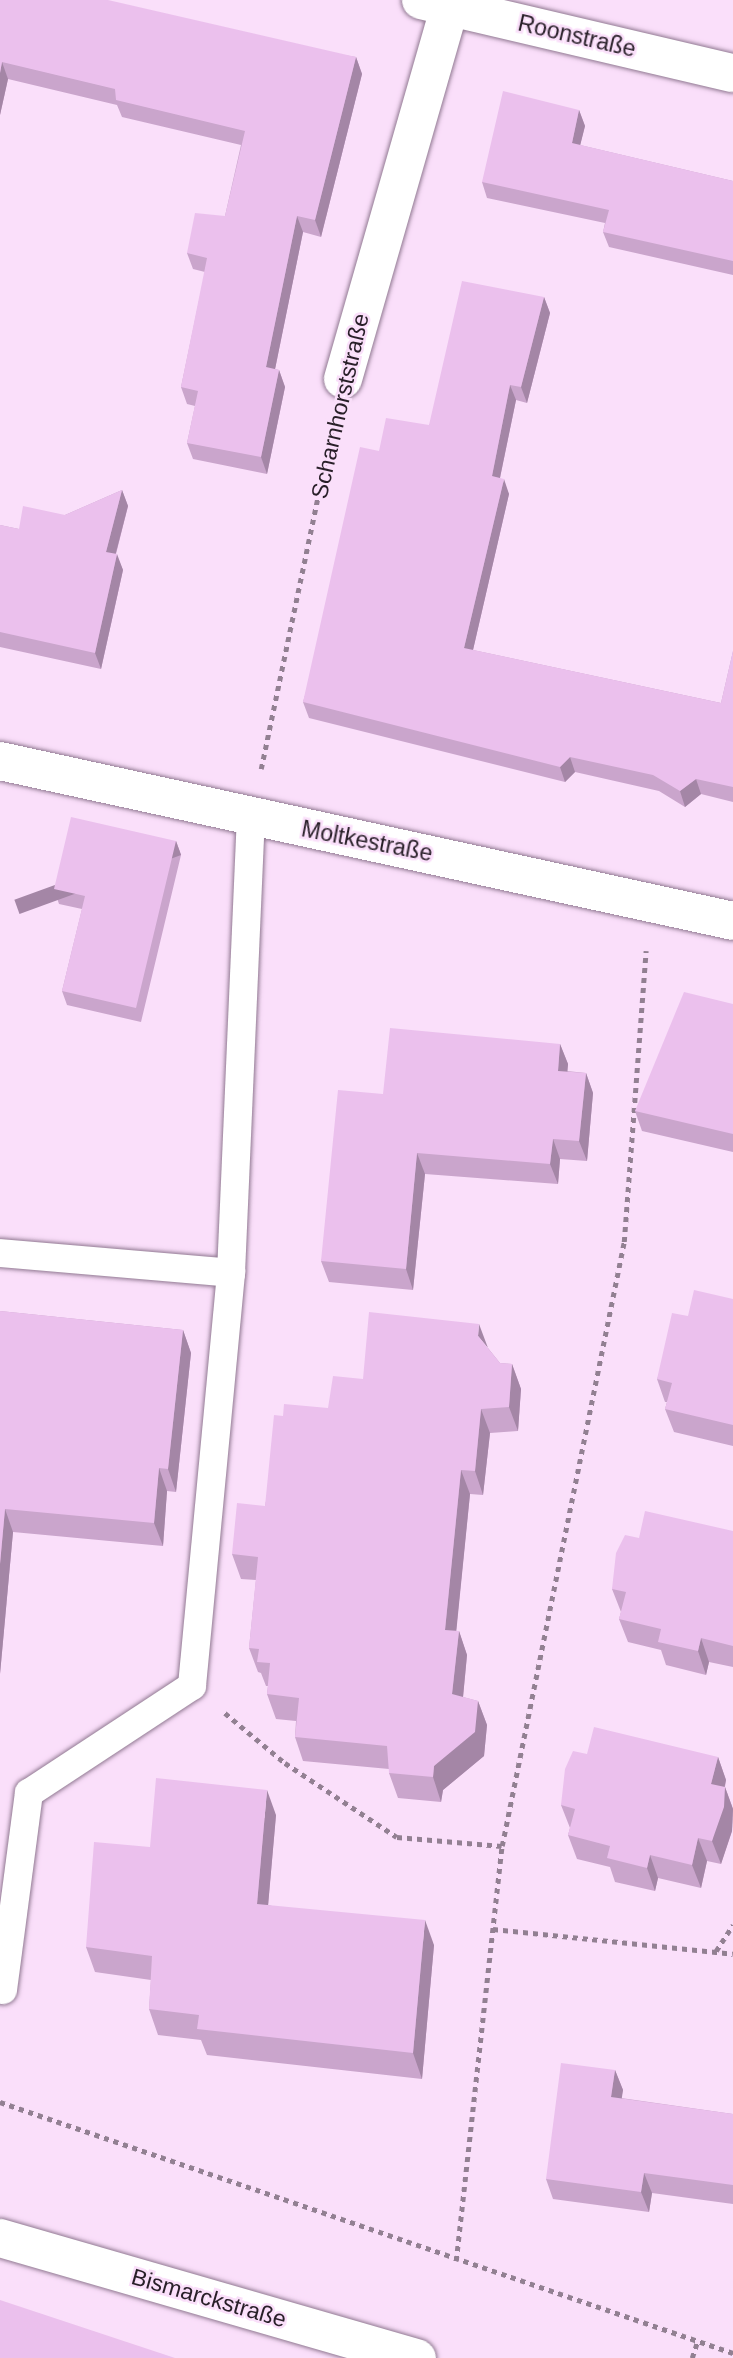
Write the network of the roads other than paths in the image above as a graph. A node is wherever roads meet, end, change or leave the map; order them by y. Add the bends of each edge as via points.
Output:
1 (441, 2) edge
2 (733, 73) edge
3 (343, 379) road end
4 (0, 761) edge
5 (251, 817) junction
6 (733, 921) edge
7 (0, 1253) edge
8 (231, 1273) junction
9 (3, 1990) dead end
10 (0, 2238) edge
11 (417, 2358) edge

1 - 2 street, Roonstraße
1 - 3 street, Scharnhorststraße
4 - 5 street, Moltkestraße
5 - 6 street, Moltkestraße via 650,898
5 - 8 lane
7 - 8 lane
8 - 9 lane via 192,1686 29,1793
10 - 11 street, Bismarckstraße

